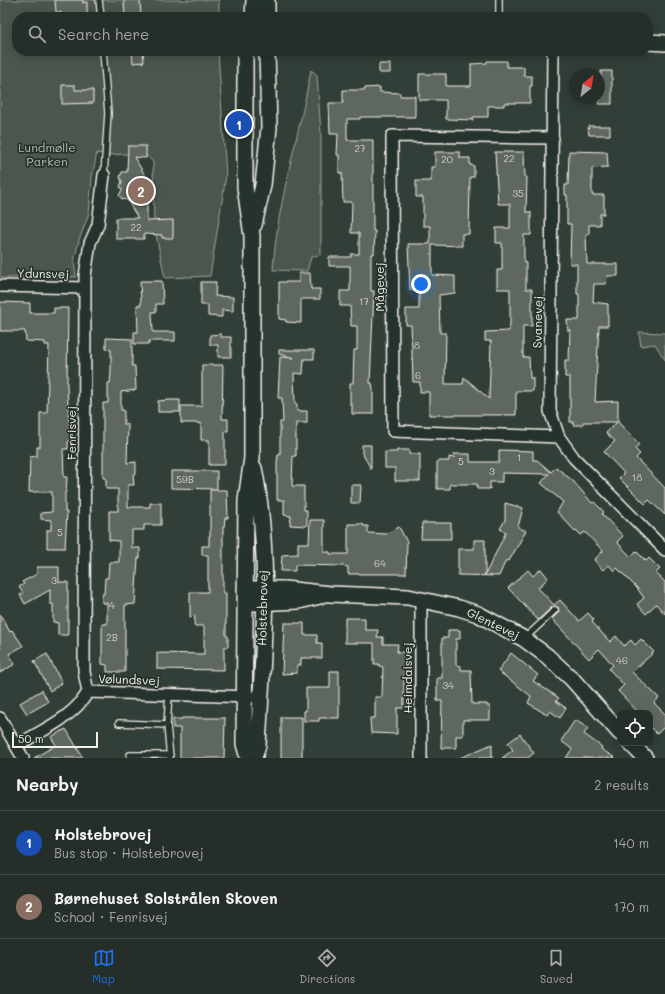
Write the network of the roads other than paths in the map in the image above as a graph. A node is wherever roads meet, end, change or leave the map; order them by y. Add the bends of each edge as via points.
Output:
1 (99, 0) edge
2 (246, 0) edge
3 (254, 0) edge
4 (267, 0) edge
5 (499, 0) edge
6 (100, 12) edge
7 (246, 12) edge
8 (254, 12) edge
9 (267, 12) edge
10 (499, 12) edge
11 (653, 42) edge
12 (665, 42) edge
13 (103, 56) edge
14 (245, 56) edge
15 (267, 56) edge
16 (553, 56) edge
17 (553, 138) junction
18 (104, 175) joint
19 (252, 236) junction
20 (0, 286) edge
21 (85, 288) junction
22 (559, 437) junction
23 (252, 458) junction
24 (665, 550) edge
25 (254, 595) junction
26 (421, 599) junction
27 (555, 610) dead end
28 (524, 639) junction
29 (88, 692) junction
30 (169, 694) junction
31 (260, 696) junction
32 (244, 697) junction
33 (0, 718) edge
34 (119, 723) dead end
35 (168, 725) junction
36 (617, 730) edge
37 (16, 746) junction
38 (633, 746) edge
39 (130, 755) dead end
40 (170, 757) edge
41 (23, 758) edge
42 (248, 758) edge
43 (254, 758) edge
44 (421, 758) edge
45 (645, 758) edge

1 - 6 lane
2 - 7 main road
3 - 8 main road
4 - 9 main road
5 - 10 lane
11 - 12 main road
13 - 18 lane via 108,113
14 - 19 main road, Holstebrovej via 245,186
15 - 19 main road, Holstebrovej via 269,127 263,185
16 - 17 street, Svanevej
17 - 22 street, Svanevej via 550,410
17 - 22 street, Mågevej via 392,136 393,431
18 - 21 street, Fenrisvej via 98,225 90,244
19 - 23 main road, Holstebrovej
20 - 21 street, Ydunsvej
21 - 29 street, Fenrisvej via 84,672
22 - 24 street, Svanevej via 574,458
23 - 25 main road, Holstebrovej via 263,530
23 - 25 main road, Holstebrovej via 246,500 252,515
25 - 26 main road, Glentevej via 299,601 330,594
25 - 31 main road, Holstebrovej
25 - 32 main road, Holstebrovej
26 - 28 main road, Glentevej via 478,614
26 - 44 street, Heimdalsvej
27 - 28 lane
28 - 36 main road, Glentevej via 561,669
29 - 30 street, Vølundsvej
29 - 37 street, Vølundsvej via 70,715
30 - 32 street, Vølundsvej
30 - 35 lane
31 - 32 street, Vølundsvej
31 - 43 main road, Holstebrovej via 258,745
32 - 42 main road, Holstebrovej via 244,744
33 - 37 street
34 - 35 lane
35 - 40 lane
37 - 41 street
38 - 45 main road
39 - 40 lane

